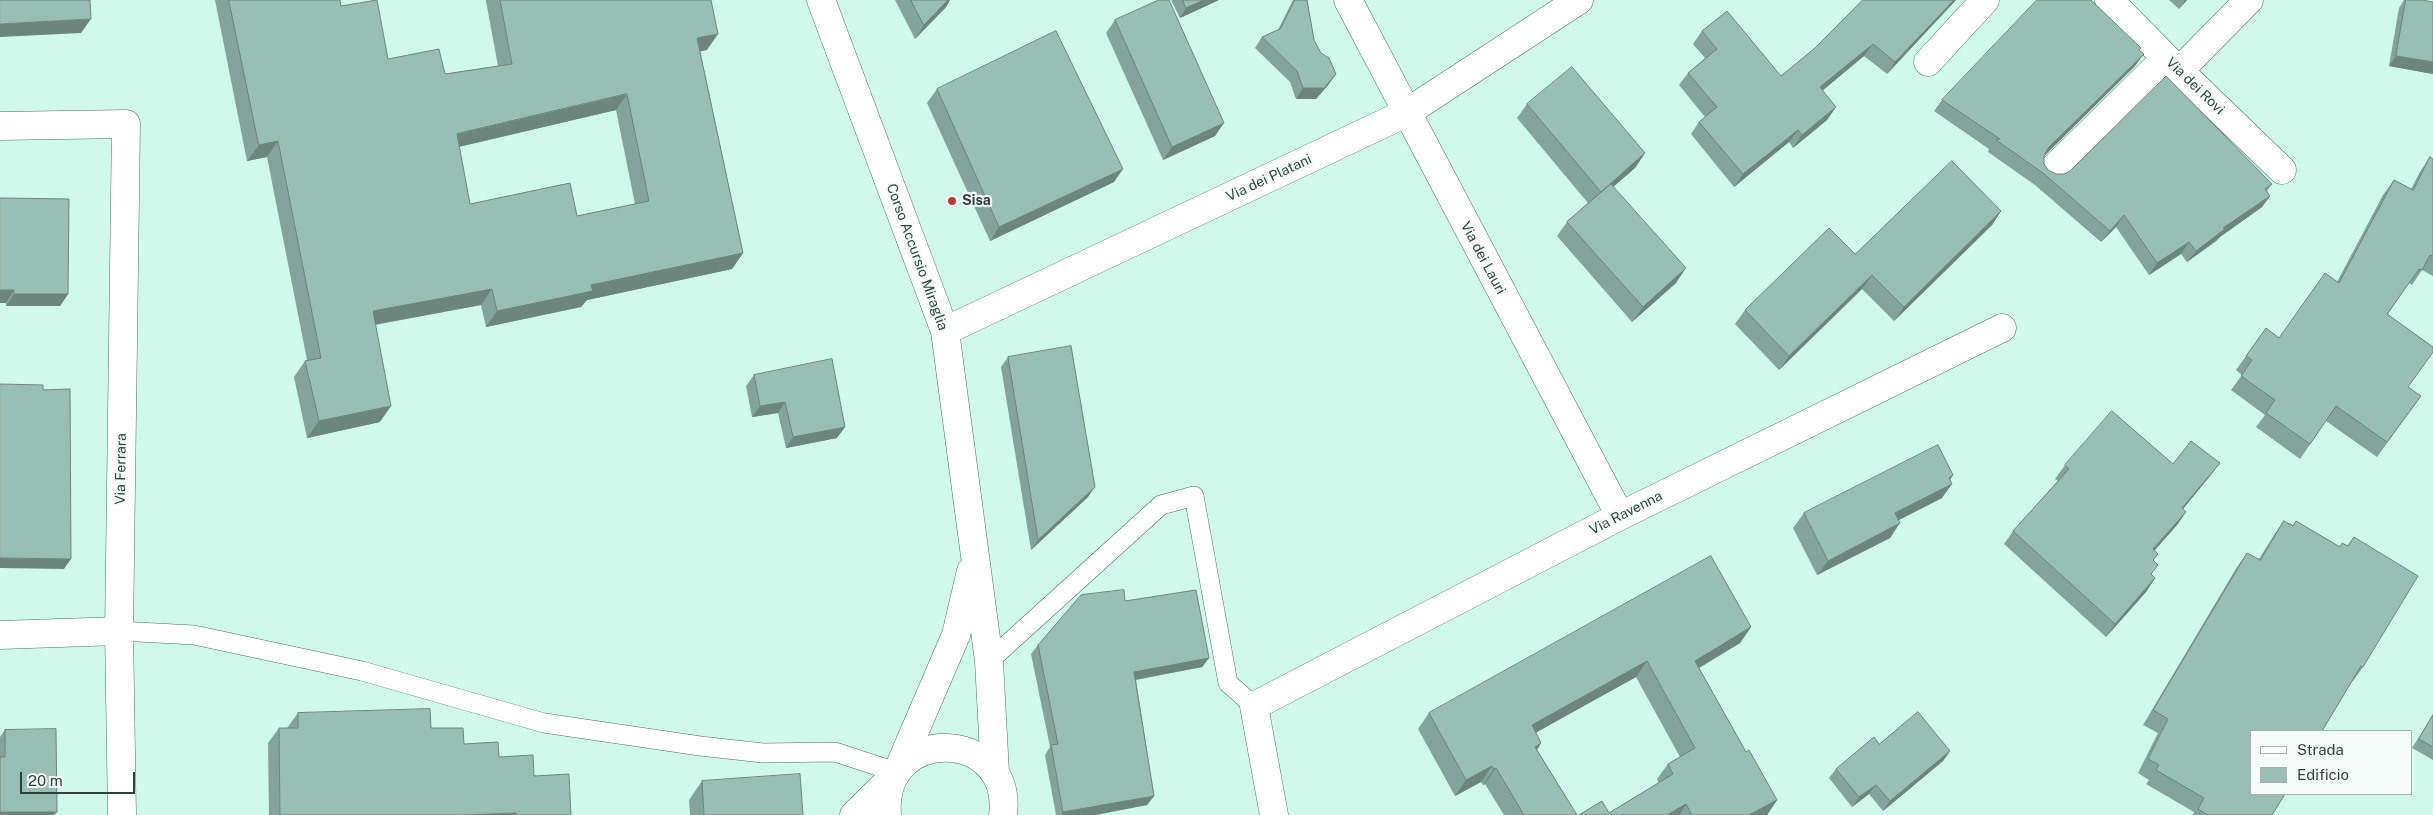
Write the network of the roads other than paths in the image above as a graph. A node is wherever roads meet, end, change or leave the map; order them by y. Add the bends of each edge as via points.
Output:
1 (821, 0) edge
2 (1348, 0) edge
3 (1579, 0) edge
4 (1985, 0) edge
5 (2109, 0) edge
6 (2249, 0) edge
7 (1928, 62) dead end
8 (2172, 65) junction
9 (1406, 113) junction
10 (0, 126) edge
11 (2282, 170) dead end
12 (2051, 171) edge
13 (2002, 328) dead end
14 (945, 331) junction
15 (1620, 516) junction
16 (974, 555) junction
17 (119, 631) junction
18 (0, 635) edge
19 (989, 661) junction
20 (1254, 706) junction
21 (897, 772) junction
22 (995, 773) junction
23 (1269, 814) edge
24 (122, 815) edge
25 (854, 815) edge
26 (886, 815) edge
27 (1003, 815) edge

1 - 14 street, Corso Accursio Miraglia
2 - 9 street, Via dei Lauri
3 - 9 street, Via dei Platani
4 - 7 street
5 - 8 street, Via dei Rovi
6 - 8 street
8 - 11 street, Via dei Rovi
8 - 12 street
9 - 14 street, Via dei Platani
9 - 15 street, Via dei Lauri
10 - 17 street, Via Ferrara via 126,124
13 - 15 street, Via Ravenna
14 - 16 street, Corso Accursio Miraglia
15 - 20 street, Via Ravenna
16 - 19 street, Corso Accursio Miraglia
16 - 21 street via 956,635
17 - 18 street
17 - 21 lane via 194,635 362,671 544,723 754,752 835,752
17 - 24 street, Via Ferrara
19 - 20 lane via 1161,505 1194,496 1228,683
19 - 22 street, Corso Accursio Miraglia
20 - 23 street
21 - 22 street via 924,750 939,747 971,752
21 - 25 street
21 - 26 street via 889,787
22 - 27 street via 1004,803

